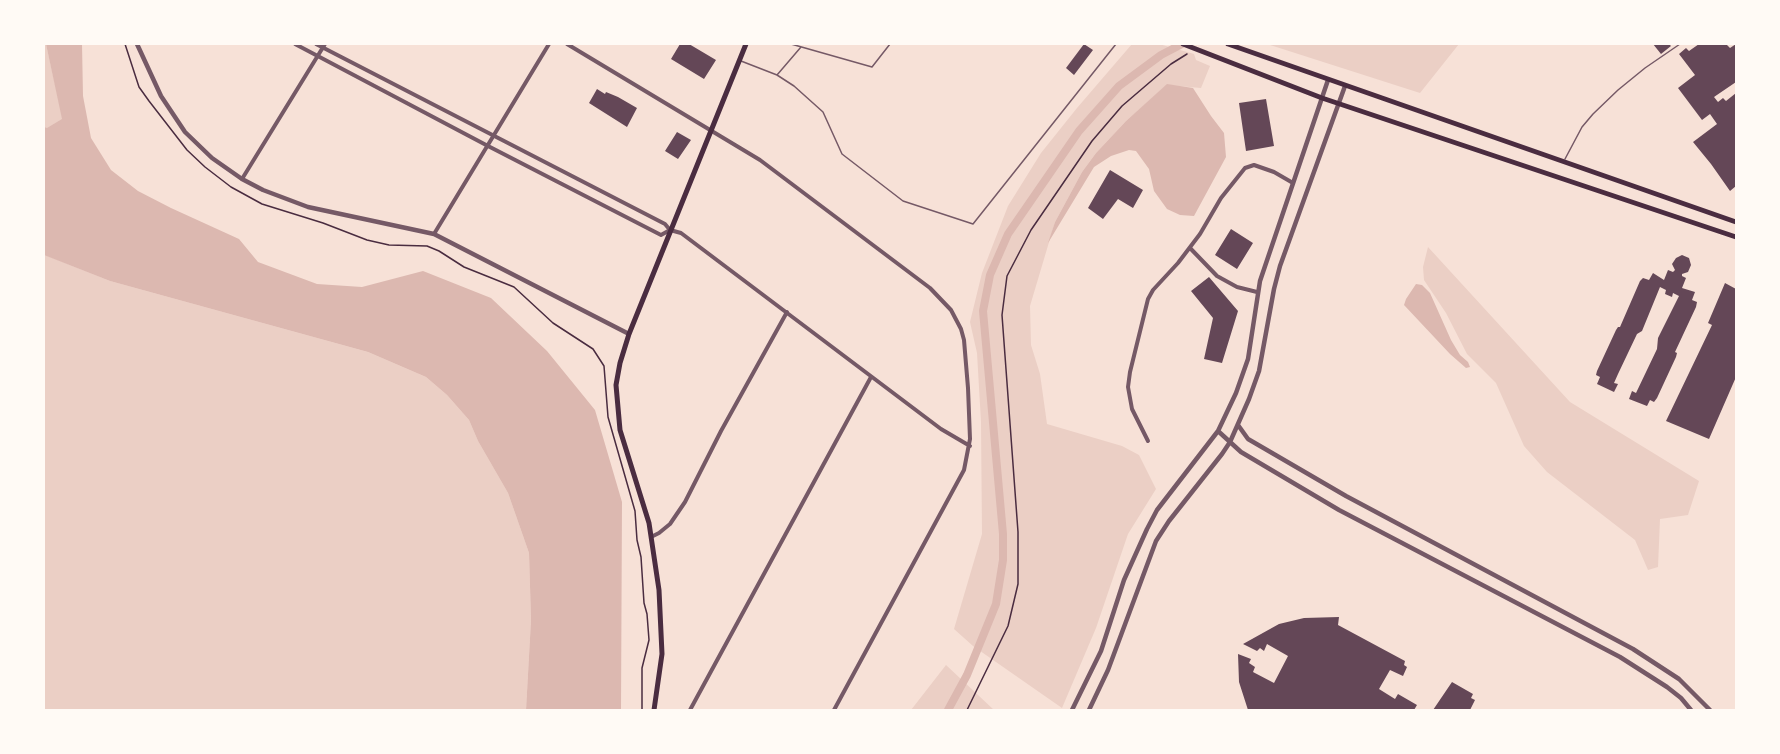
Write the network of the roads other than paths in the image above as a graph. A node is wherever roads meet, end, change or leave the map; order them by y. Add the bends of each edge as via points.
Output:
1 (137, 44) edge
2 (295, 44) edge
3 (316, 44) edge
4 (549, 44) edge
5 (567, 44) edge
6 (746, 44) edge
7 (791, 44) edge
8 (890, 44) edge
9 (1116, 44) edge
10 (1183, 44) edge
11 (1228, 44) edge
12 (1680, 44) edge
13 (323, 45) edge
14 (802, 47) junction
15 (317, 56) junction
16 (739, 60) junction
17 (777, 75) junction
18 (1328, 80) junction
19 (1344, 86) junction
20 (1322, 98) junction
21 (1338, 103) junction
22 (712, 129) junction
23 (494, 136) junction
24 (488, 146) junction
25 (1563, 165) junction
26 (242, 179) junction
27 (1293, 183) junction
28 (1737, 222) edge
29 (670, 231) junction
30 (434, 234) junction
31 (1737, 237) edge
32 (1190, 248) junction
33 (1257, 292) junction
34 (787, 312) junction
35 (629, 334) junction
36 (871, 377) junction
37 (1238, 425) junction
38 (1218, 431) junction
39 (1148, 441) dead end
40 (1230, 442) junction
41 (970, 446) junction
42 (651, 537) junction
43 (654, 711) edge
44 (690, 711) edge
45 (834, 711) edge
46 (1072, 711) edge
47 (1089, 711) edge
48 (1691, 711) edge
49 (1710, 711) edge

1 - 26 street via 161,96 185,132
2 - 15 street
3 - 13 street
4 - 23 street
5 - 22 street
6 - 16 main road
7 - 14 lane
8 - 14 lane via 872,67
9 - 17 lane via 973,224 903,201 842,154 823,112
10 - 20 main road
11 - 18 main road
12 - 25 lane via 1645,68 1593,114
13 - 15 street
13 - 23 street
14 - 17 lane
15 - 24 street
15 - 26 street
16 - 17 lane
16 - 22 main road
18 - 19 main road
18 - 20 street
19 - 21 street
19 - 25 main road
20 - 21 main road
20 - 27 street
21 - 31 main road
21 - 37 street via 1280,266 1259,371
22 - 29 main road
22 - 41 street via 785,178 946,303 964,340
23 - 24 street
23 - 29 street via 665,224
24 - 29 street via 661,235
24 - 30 street
25 - 28 main road
26 - 30 street via 308,207
27 - 32 street via 1274,171 1254,165 1245,168
27 - 33 street
29 - 34 street via 681,233
29 - 35 main road
30 - 35 street
32 - 33 street via 1222,280
32 - 39 street via 1148,299 1130,372 1128,396
33 - 38 street via 1248,359
34 - 36 street
34 - 42 street via 685,502 670,524
35 - 42 main road via 616,385 618,417
36 - 41 street
36 - 44 street
37 - 40 street
37 - 49 street via 1248,439 1346,496 1633,649 1679,679
38 - 40 street
38 - 46 street via 1157,510 1147,529 1124,580 1101,651
40 - 47 street via 1156,542
40 - 48 street via 1339,510 1620,657 1667,687
41 - 45 street via 964,470
42 - 43 main road via 662,626

